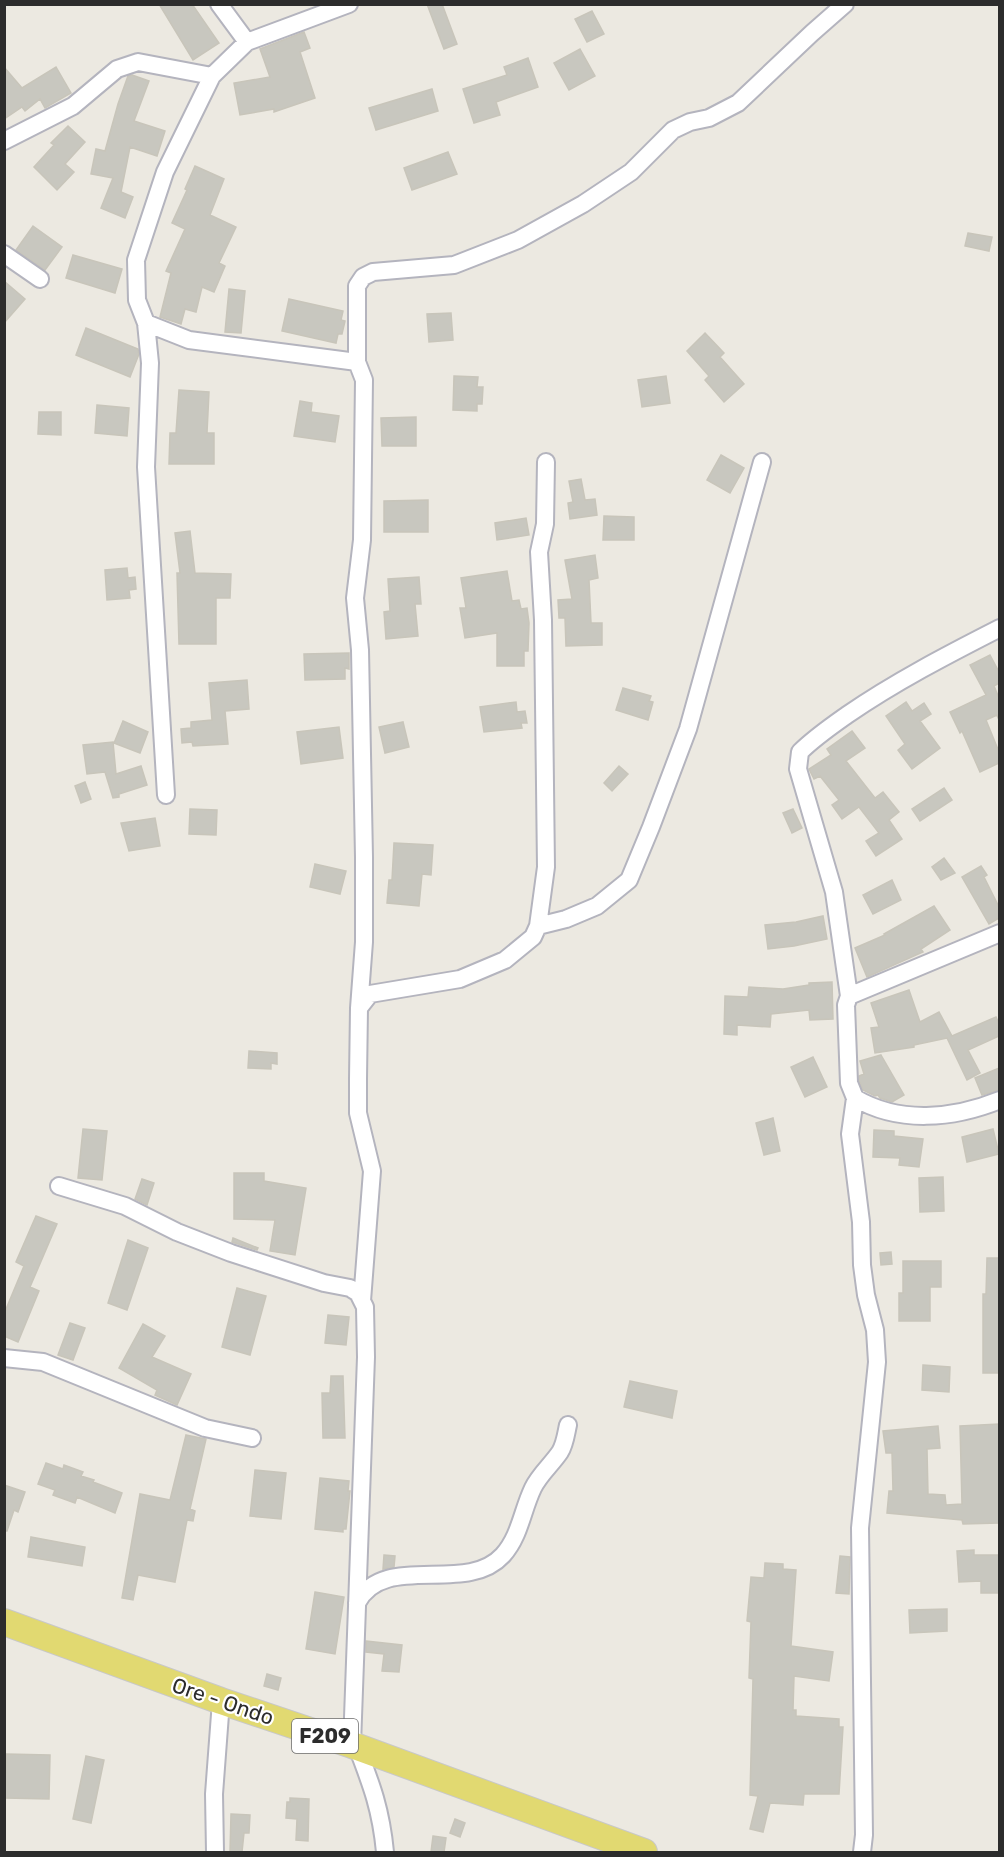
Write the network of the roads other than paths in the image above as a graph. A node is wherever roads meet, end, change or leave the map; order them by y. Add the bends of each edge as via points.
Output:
1 (219, 4) edge
2 (349, 4) edge
3 (845, 4) edge
4 (247, 42) junction
5 (212, 76) junction
6 (4, 141) edge
7 (4, 254) edge
8 (40, 279) dead end
9 (146, 324) junction
10 (357, 362) junction
11 (546, 462) dead end
12 (762, 462) dead end
13 (999, 628) edge
14 (166, 795) dead end
15 (538, 926) junction
16 (999, 933) edge
17 (849, 996) junction
18 (359, 1008) junction
19 (855, 1098) junction
20 (999, 1102) edge
21 (59, 1186) dead end
22 (362, 1301) junction
23 (4, 1358) edge
24 (568, 1425) dead end
25 (252, 1438) dead end
26 (357, 1603) junction
27 (5, 1625) edge
28 (221, 1701) junction
29 (354, 1746) junction
30 (215, 1852) edge
31 (385, 1852) edge
32 (644, 1852) edge
33 (862, 1852) edge

1 - 4 street
2 - 4 street
3 - 10 street via 738,103 673,130 631,172 583,204 518,240 454,265 373,272 363,277 357,286
4 - 5 street
5 - 6 street via 138,62 117,69 73,106
5 - 9 street via 165,172 136,260 137,300
7 - 8 street
9 - 10 street via 189,340
9 - 14 street via 150,363 146,467
10 - 18 street via 364,380 362,540 355,598 360,650 364,857
11 - 15 street via 545,524 539,552 546,867
12 - 15 street via 688,729 629,880 597,906
13 - 17 street via 923,667 812,740 800,752 798,769 834,892
15 - 18 street via 534,937 505,960 460,979 370,994
16 - 17 street
17 - 19 street via 849,1083
18 - 22 street via 358,1113 372,1171
19 - 20 street via 870,1108 935,1116
19 - 33 street via 850,1134 862,1265 877,1362 860,1528
21 - 22 street via 125,1206 231,1253 350,1288
22 - 26 street via 366,1357
23 - 25 street via 43,1362 205,1428
24 - 26 street via 562,1449 533,1487 513,1541 502,1557 484,1568 462,1574 390,1579 362,1593
26 - 29 street
27 - 28 main road, Ore - Ondo / F209
28 - 29 main road, Ore - Ondo / F209
28 - 30 street via 214,1794
29 - 31 street via 376,1798
29 - 32 main road, Ore - Ondo / F209

